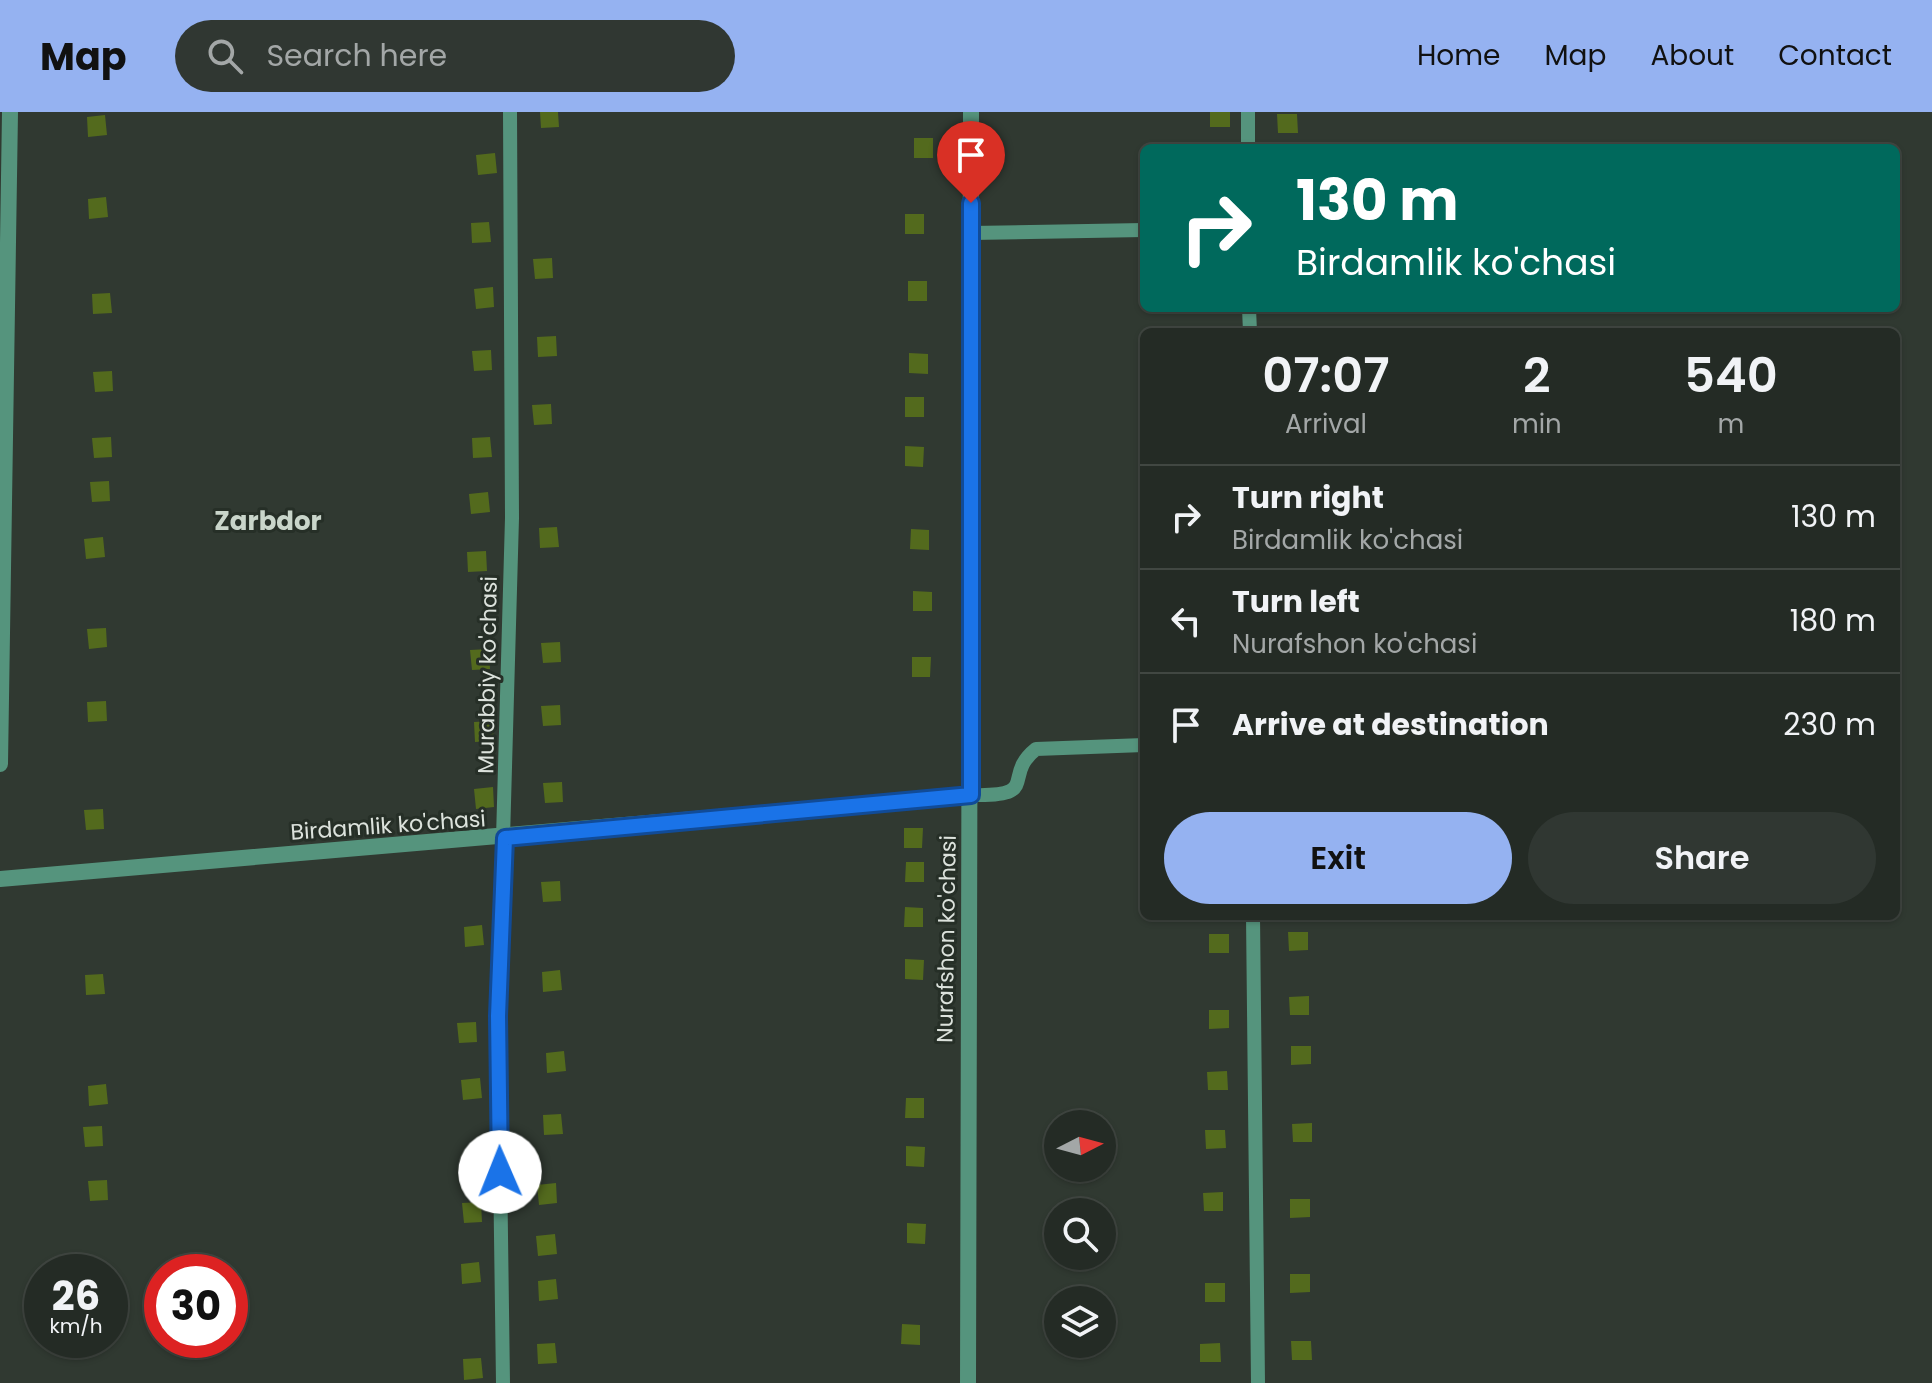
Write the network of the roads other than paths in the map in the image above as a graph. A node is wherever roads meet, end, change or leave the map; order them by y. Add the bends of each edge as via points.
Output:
1 (10, 112) edge
2 (510, 112) edge
3 (971, 112) edge
4 (1248, 112) edge
5 (1248, 144) edge
6 (1140, 230) edge
7 (971, 233) junction
8 (1140, 745) edge
9 (0, 764) edge
10 (971, 795) junction
11 (505, 838) junction
12 (0, 879) edge
13 (1253, 920) edge
14 (503, 1383) edge
15 (968, 1383) edge
16 (1258, 1383) edge

1 - 9 street
2 - 11 street, Murabbiy ko'chasi via 512,518
3 - 7 street, Nurafshon ko'chasi
4 - 5 street
6 - 7 street
7 - 10 street, Nurafshon ko'chasi
8 - 10 street via 1036,749 1027,756 1016,788 1003,796
10 - 11 street, Birdamlik ko'chasi
10 - 15 street, Nurafshon ko'chasi
11 - 12 street, Birdamlik ko'chasi
11 - 14 street, Murabbiy ko'chasi via 498,1016
13 - 16 street

